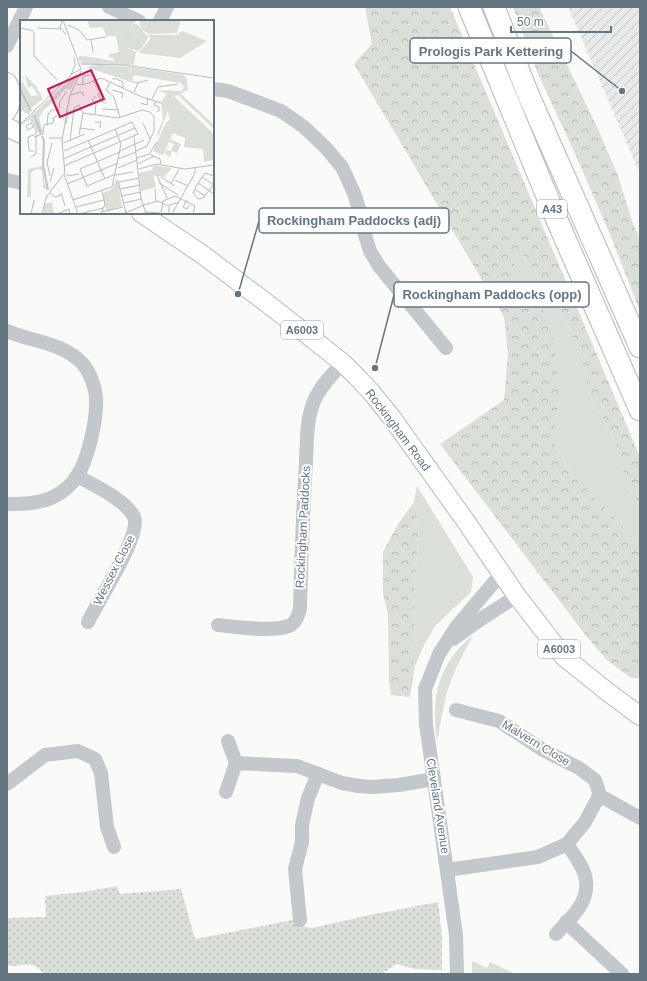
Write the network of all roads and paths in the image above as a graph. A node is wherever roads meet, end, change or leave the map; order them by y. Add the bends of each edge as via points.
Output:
1 (26, 7) edge
2 (109, 7) edge
3 (167, 7) edge
4 (469, 7) edge
5 (494, 7) edge
6 (137, 20) edge
7 (160, 20) edge
8 (8, 44) edge
9 (7, 58) edge
10 (214, 89) edge
11 (13, 93) edge
12 (7, 111) edge
13 (7, 127) edge
14 (20, 134) edge
15 (7, 180) edge
16 (20, 183) edge
17 (142, 214) edge
18 (7, 331) edge
19 (640, 347) edge
20 (446, 348) dead end
21 (342, 363) junction
22 (640, 410) edge
23 (77, 476) junction
24 (7, 504) edge
25 (503, 576) junction
26 (517, 596) junction
27 (88, 622) dead end
28 (218, 626) dead end
29 (446, 643) junction
30 (609, 693) junction
31 (640, 701) edge
32 (456, 710) dead end
33 (640, 716) edge
34 (228, 740) dead end
35 (236, 763) junction
36 (318, 774) junction
37 (434, 779) junction
38 (7, 784) edge
39 (226, 792) dead end
40 (598, 798) junction
41 (640, 818) edge
42 (567, 844) junction
43 (114, 848) dead end
44 (447, 870) junction
45 (300, 920) dead end
46 (566, 922) junction
47 (556, 934) dead end
48 (457, 974) edge
49 (622, 974) edge

1 - 8 street
2 - 6 street
3 - 7 street
4 - 22 highway, A43 via 556,218
5 - 19 highway, A43 via 532,101
8 - 9 street
10 - 20 street via 228,91 281,112 304,127 326,148 342,167 354,193 370,251 379,266
11 - 12 main road
13 - 14 main road
15 - 16 street
17 - 21 main road, Rockingham Road / A6003 via 221,268
18 - 23 street via 66,351 82,364 91,379 96,399 95,418 86,459
21 - 25 main road, Rockingham Road / A6003 via 372,393 392,418
21 - 28 street, Rockingham Paddocks via 314,400 308,428 300,609 297,619 292,624 277,628
23 - 24 street via 54,497 31,504
23 - 27 street, Wessex Close via 127,507 134,518 134,530 128,547
25 - 26 main road, Rockingham Road / A6003
25 - 29 street, Cleveland Avenue via 495,581
26 - 29 street, Cleveland Avenue
26 - 30 main road, Rockingham Road / A6003 via 564,657
29 - 37 street, Cleveland Avenue via 438,654 425,689 426,724
30 - 31 main road, Rockingham Road / A6003
30 - 33 main road, Rockingham Road / A6003
32 - 40 street, Malvern Close via 499,721 543,750 579,768 595,780
34 - 35 street
35 - 36 street via 297,766
35 - 39 street
36 - 37 street via 342,783 372,787
36 - 45 street via 308,798 302,825 302,842 295,869
37 - 44 street, Cleveland Avenue
38 - 43 street via 45,755 78,751 95,759 101,773 107,827
40 - 41 street via 606,799
40 - 42 street via 585,822
42 - 44 street via 538,856
42 - 46 street via 586,880 586,894
44 - 48 street, Cleveland Avenue via 456,935
46 - 47 street
46 - 49 street

